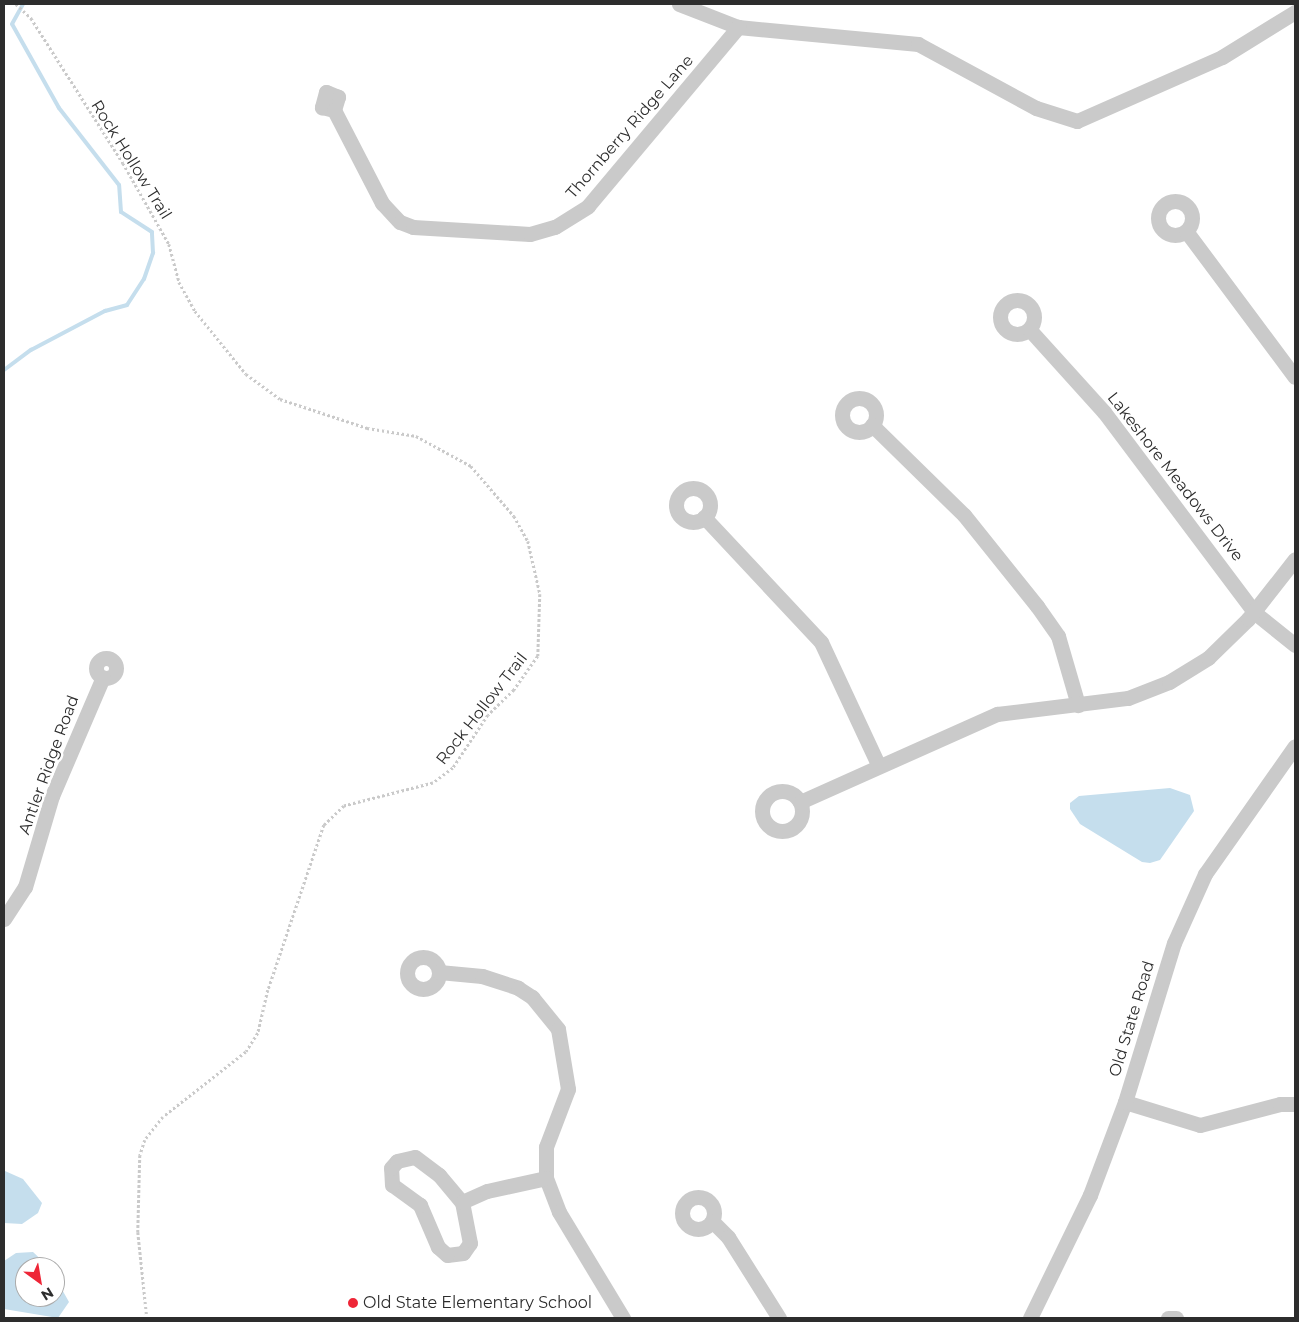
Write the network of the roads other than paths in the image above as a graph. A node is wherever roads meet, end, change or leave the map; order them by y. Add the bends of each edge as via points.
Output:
1 (679, 4) edge
2 (1295, 12) edge
3 (738, 27) junction
4 (334, 110) dead end
5 (1186, 231) dead end
6 (1029, 329) dead end
7 (1295, 377) edge
8 (872, 425) dead end
9 (704, 517) dead end
10 (1295, 559) edge
11 (1255, 613) junction
12 (1295, 645) edge
13 (102, 677) dead end
14 (1078, 705) junction
15 (1295, 746) edge
16 (878, 764) junction
17 (800, 802) dead end
18 (4, 919) edge
19 (439, 972) dead end
20 (1125, 1102) junction
21 (1295, 1104) edge
22 (546, 1178) junction
23 (462, 1202) junction
24 (712, 1221) dead end
25 (623, 1318) edge
26 (780, 1318) edge
27 (1030, 1318) edge
28 (1168, 1318) edge
29 (1176, 1318) edge

1 - 3 street
2 - 3 street via 1222,57 1077,121 1036,108 918,44
3 - 4 street, Thornberry Ridge Lane via 588,206 555,227 530,234 413,227 400,222 382,203
5 - 7 street
6 - 11 street, Lakeshore Meadows Drive via 1104,412
8 - 14 street via 964,515 1037,606 1058,636
9 - 16 street via 820,642
10 - 11 street
11 - 12 street, Lakeshore Meadows Drive
11 - 14 street via 1208,658 1169,682 1128,698
13 - 18 street, Antler Ridge Road via 56,788 25,887
14 - 16 street via 997,714
15 - 20 street, Old State Road via 1205,874 1174,943
16 - 17 street
19 - 22 street via 482,976 518,988 532,997 558,1029 568,1089 546,1147
20 - 21 street via 1200,1125 1280,1104
20 - 27 street, Old State Road via 1090,1195
22 - 23 street via 486,1190
22 - 25 street via 559,1212
23 - 23 street via 434,1170 415,1157 397,1161 390,1168 392,1185 420,1205 438,1247 447,1255 463,1253 470,1243
24 - 26 street via 728,1237
28 - 29 street

